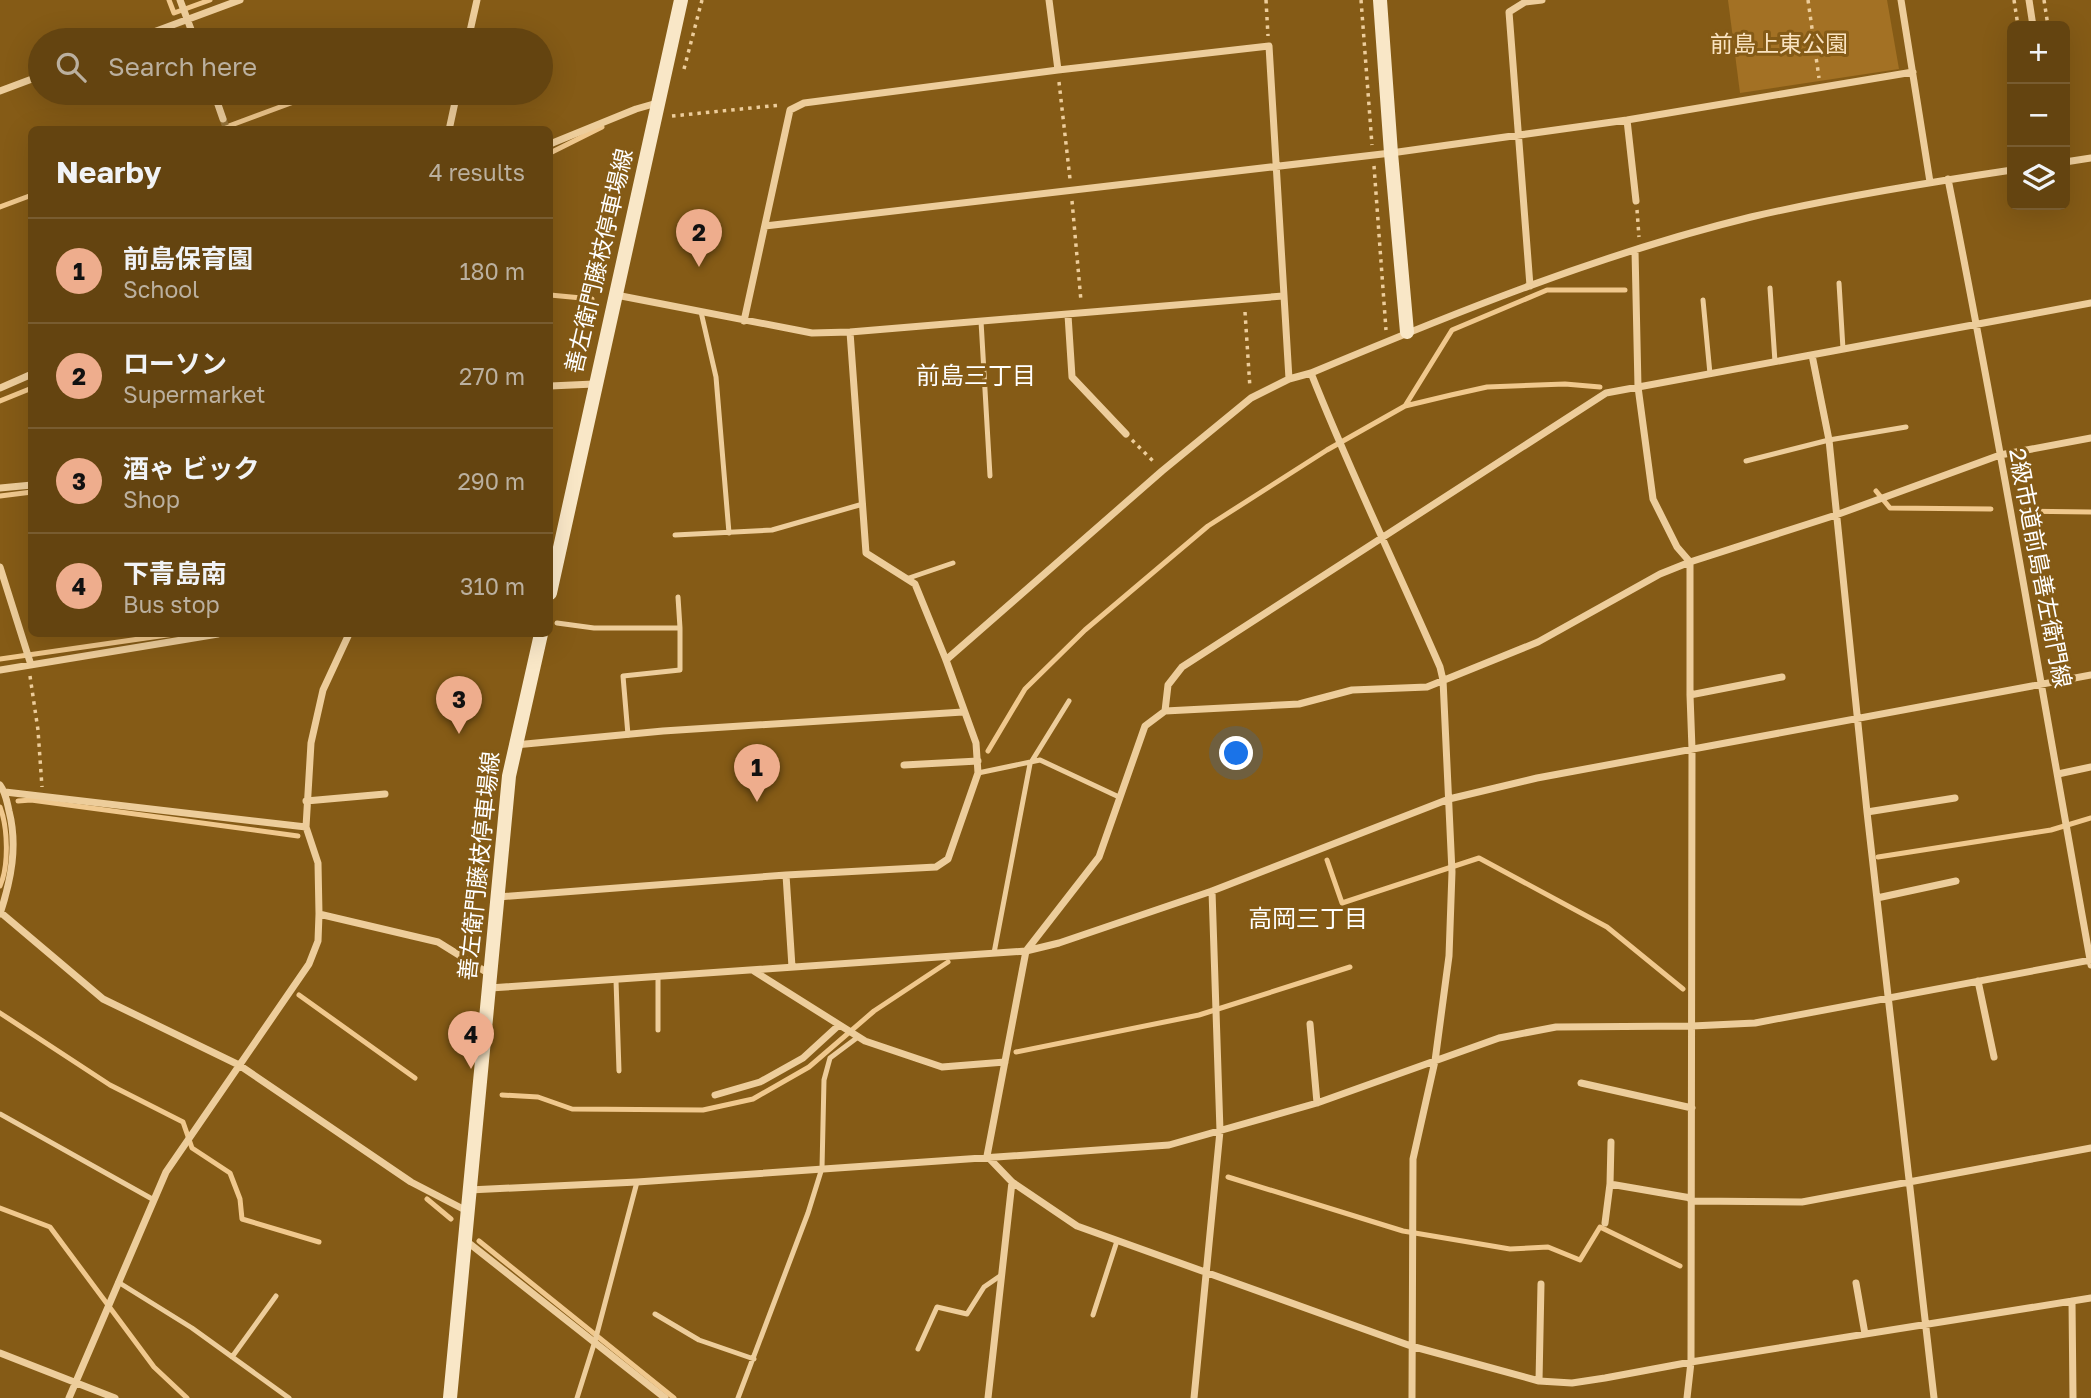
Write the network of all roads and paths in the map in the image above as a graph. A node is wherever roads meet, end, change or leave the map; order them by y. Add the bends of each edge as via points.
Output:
1 (180, 0) edge
2 (240, 0) edge
3 (477, 0) edge
4 (681, 0) edge
5 (702, 0) edge
6 (1049, 0) edge
7 (1266, 0) edge
8 (1380, 0) edge
9 (1542, 0) edge
10 (1808, 0) edge
11 (1901, 0) edge
12 (2014, 0) edge
13 (2029, 0) edge
14 (2044, 0) edge
15 (187, 19) junction
16 (2017, 21) edge
17 (2033, 21) edge
18 (2047, 21) edge
19 (163, 28) edge
20 (190, 28) edge
21 (471, 28) edge
22 (1269, 46) junction
23 (1058, 70) junction
24 (1913, 72) junction
25 (682, 75) dead end
26 (28, 80) edge
27 (1820, 87) junction
28 (0, 91) edge
29 (657, 103) junction
30 (804, 103) junction
31 (218, 105) edge
32 (454, 105) edge
33 (672, 116) dead end
34 (223, 119) tunnel mouth
35 (1627, 120) junction
36 (450, 126) edge
37 (1520, 135) junction
38 (553, 143) edge
39 (1391, 153) junction
40 (2091, 158) edge
41 (2070, 161) edge
42 (1275, 167) junction
43 (2007, 171) edge
44 (1948, 179) junction
45 (1930, 182) junction
46 (1071, 190) junction
47 (1636, 201) joint
48 (765, 226) junction
49 (1638, 250) junction
50 (1839, 283) dead end
51 (1530, 286) junction
52 (1770, 288) dead end
53 (615, 295) junction
54 (1283, 296) junction
55 (1244, 299) junction
56 (1703, 300) dead end
57 (2091, 303) edge
58 (701, 312) junction
59 (1082, 314) junction
60 (1068, 315) junction
61 (744, 321) junction
62 (981, 321) junction
63 (1977, 323) junction
64 (850, 332) junction
65 (1407, 332) junction
66 (1843, 349) junction
67 (1812, 355) junction
68 (1775, 362) junction
69 (1311, 373) junction
70 (1710, 374) junction
71 (28, 376) edge
72 (1289, 379) junction
73 (594, 384) junction
74 (553, 386) edge
75 (1638, 387) junction
76 (0, 388) edge
77 (1251, 398) junction
78 (1906, 427) dead end
79 (1126, 434) joint
80 (2091, 438) edge
81 (1829, 440) junction
82 (2000, 455) junction
83 (1746, 461) dead end
84 (1162, 471) junction
85 (990, 476) dead end
86 (28, 485) edge
87 (0, 488) edge
88 (863, 504) junction
89 (1836, 515) junction
90 (729, 533) junction
91 (675, 535) dead end
92 (1384, 537) junction
93 (1690, 562) junction
94 (953, 563) dead end
95 (0, 567) edge
96 (553, 579) edge
97 (906, 579) junction
98 (678, 597) dead end
99 (557, 623) dead end
100 (680, 628) junction
101 (200, 637) edge
102 (348, 637) edge
103 (540, 637) edge
104 (946, 660) junction
105 (30, 665) junction
106 (0, 670) edge
107 (2091, 675) edge
108 (1783, 677) dead end
109 (1443, 680) junction
110 (2043, 684) junction
111 (1690, 695) junction
112 (1069, 701) dead end
113 (1165, 711) junction
114 (963, 712) junction
115 (1858, 719) junction
116 (628, 735) junction
117 (514, 745) junction
118 (1692, 749) junction
119 (978, 761) junction
120 (1030, 764) junction
121 (904, 765) dead end
122 (2091, 767) edge
123 (978, 773) junction
124 (2058, 774) junction
125 (2, 788) edge
126 (384, 794) dead end
127 (42, 796) junction
128 (1119, 797) junction
129 (1955, 798) dead end
130 (1448, 799) junction
131 (306, 801) junction
132 (1867, 812) junction
133 (306, 827) junction
134 (786, 875) junction
135 (1956, 881) dead end
136 (1212, 891) junction
137 (498, 897) junction
138 (1877, 898) junction
139 (0, 913) edge
140 (320, 914) junction
141 (1026, 951) junction
142 (994, 953) junction
143 (2091, 962) edge
144 (792, 967) junction
145 (752, 970) junction
146 (657, 976) junction
147 (616, 979) junction
148 (1978, 981) junction
149 (490, 982) junction
150 (1888, 998) junction
151 (1310, 1024) dead end
152 (1692, 1026) junction
153 (842, 1027) junction
154 (658, 1030) dead end
155 (856, 1036) junction
156 (1994, 1057) dead end
157 (1435, 1061) junction
158 (1005, 1062) junction
159 (239, 1065) junction
160 (619, 1071) dead end
161 (1581, 1083) dead end
162 (715, 1095) dead end
163 (1317, 1103) junction
164 (1692, 1108) junction
165 (0, 1114) edge
166 (1220, 1130) junction
167 (1611, 1142) dead end
168 (2091, 1148) edge
169 (987, 1156) junction
170 (821, 1168) junction
171 (637, 1182) junction
172 (1012, 1182) junction
173 (1910, 1182) junction
174 (1610, 1184) junction
175 (469, 1190) junction
176 (154, 1200) junction
177 (1691, 1200) junction
178 (467, 1211) junction
179 (1605, 1223) dead end
180 (464, 1240) junction
181 (1118, 1241) junction
182 (1207, 1273) junction
183 (1000, 1276) junction
184 (118, 1283) junction
185 (1856, 1283) dead end
186 (1541, 1284) dead end
187 (276, 1296) dead end
188 (2091, 1298) edge
189 (2072, 1301) junction
190 (655, 1314) dead end
191 (1093, 1315) dead end
192 (1925, 1325) junction
193 (1865, 1334) junction
194 (595, 1341) junction
195 (1411, 1346) junction
196 (918, 1349) dead end
197 (0, 1353) edge
198 (232, 1357) junction
199 (754, 1359) junction
200 (1691, 1362) junction
201 (1539, 1381) junction
202 (74, 1383) junction
203 (69, 1398) edge
204 (115, 1398) edge
205 (289, 1398) edge
206 (450, 1398) edge
207 (577, 1398) edge
208 (665, 1398) edge
209 (738, 1398) edge
210 (988, 1398) edge
211 (1194, 1398) edge
212 (1412, 1398) edge
213 (1687, 1398) edge
214 (1934, 1398) edge
215 (2073, 1398) edge

1 - 15 street
2 - 15 street
3 - 21 street
4 - 29 main road, 善左衛門藤枝停車場線
5 - 25 path
6 - 23 street
7 - 22 path
8 - 39 main road
9 - 37 street via 1525,2 1508,12
10 - 27 path
11 - 24 street
12 - 16 path
13 - 17 street
14 - 18 path
15 - 19 street
15 - 20 street
22 - 23 street
22 - 42 street
23 - 30 street
23 - 46 path
24 - 27 street
24 - 45 street
26 - 28 street
27 - 35 street
29 - 38 street
29 - 53 main road, 善左衛門藤枝停車場線
30 - 33 path
30 - 48 street via 790,110
31 - 34 street
32 - 36 street
35 - 37 street
35 - 47 street
37 - 39 street
37 - 51 street
39 - 42 street
39 - 65 main road
40 - 41 street
42 - 46 street
42 - 54 street
43 - 44 street
44 - 45 street
44 - 63 street, 2級市道前島善左衛門線
45 - 49 street via 1751,217
46 - 48 street
46 - 59 path
47 - 49 path
48 - 61 street
49 - 51 street
49 - 75 street
50 - 66 lane
51 - 65 street
52 - 68 lane
53 - 58 street
53 - 73 main road, 善左衛門藤枝停車場線
54 - 55 street
54 - 72 street
55 - 59 street
55 - 77 path
56 - 70 lane
57 - 63 street
58 - 61 street
58 - 90 lane via 716,377
59 - 60 street
60 - 62 street
60 - 79 street via 1072,377
61 - 64 street via 812,333
62 - 64 street
62 - 85 lane
63 - 66 street
63 - 82 street, 2級市道前島善左衛門線
64 - 88 street
65 - 69 street
66 - 67 street
67 - 68 street
67 - 81 street
68 - 70 street
69 - 72 street
69 - 92 street
70 - 75 street
71 - 76 street
72 - 77 street
73 - 74 street
73 - 96 main road, 善左衛門藤枝停車場線
75 - 92 street via 1606,393
75 - 93 street via 1653,499 1677,547
77 - 84 street
78 - 81 lane
79 - 84 path
80 - 82 street
81 - 83 lane
81 - 89 street
82 - 89 street
82 - 110 street, 2級市道前島善左衛門線
84 - 104 street
86 - 87 street
88 - 90 lane via 772,530
88 - 97 street via 866,553
89 - 93 street
89 - 115 street
90 - 91 lane
92 - 109 street
92 - 113 street via 1182,667 1168,685
93 - 109 street via 1538,642
93 - 111 street
94 - 97 lane
95 - 105 street
97 - 104 street via 915,584
98 - 100 lane
99 - 100 lane
100 - 116 lane via 680,670 623,676
101 - 105 street
102 - 131 street via 323,690 311,743
103 - 117 main road, 善左衛門藤枝停車場線
104 - 114 street
105 - 106 street
105 - 127 path
107 - 110 street
108 - 111 street
109 - 113 street via 1427,687 1352,690 1299,704
109 - 130 street
110 - 115 street
110 - 124 street, 2級市道前島善左衛門線
111 - 118 street
112 - 120 lane
113 - 128 street via 1144,726
114 - 116 street
114 - 119 street
115 - 118 street
115 - 132 street
116 - 117 street
117 - 137 main road, 善左衛門藤枝停車場線
118 - 130 street
118 - 152 street
119 - 121 street
119 - 123 street
120 - 123 lane
120 - 128 lane via 1040,760
120 - 142 lane
122 - 124 street
123 - 134 street via 948,859 936,867
124 - 143 street, 2級市道前島善左衛門線
125 - 127 street
125 - 139 street via 14,831 11,875
126 - 131 street
127 - 133 street
128 - 141 street via 1099,857
129 - 132 street
130 - 136 street
130 - 157 street via 1452,872 1449,956
131 - 133 street
132 - 138 street
133 - 140 street via 318,863
134 - 137 street
134 - 144 street
135 - 138 street
136 - 141 street
136 - 166 street
137 - 149 main road, 善左衛門藤枝停車場線
138 - 150 street
139 - 159 street via 103,999
140 - 149 street via 439,942
140 - 159 street via 318,941 309,964
141 - 142 street
141 - 158 street
142 - 144 street
143 - 148 street
144 - 145 street
145 - 146 street
145 - 153 street
146 - 147 street
146 - 154 lane
147 - 149 street
147 - 160 lane
148 - 150 street
148 - 156 street
149 - 175 main road, 善左衛門藤枝停車場線
150 - 152 street via 1755,1023
150 - 173 street
151 - 163 street
152 - 157 street via 1556,1027 1499,1038
152 - 164 street
153 - 155 street
153 - 162 street via 803,1058 760,1082
155 - 158 street via 942,1067
155 - 170 lane via 830,1058 824,1080
157 - 163 street
157 - 195 street via 1412,1159
158 - 169 street
159 - 176 street via 166,1172
159 - 178 street via 411,1182
161 - 164 street
163 - 166 street
164 - 177 street
165 - 176 lane
166 - 169 street via 1169,1145
166 - 182 street
167 - 174 street
168 - 173 street
169 - 170 street
169 - 172 street
170 - 171 street
170 - 199 lane
171 - 175 street
171 - 194 lane
172 - 181 street via 1077,1226
172 - 183 street
173 - 177 street via 1802,1202
173 - 192 street
174 - 177 street
174 - 179 street
175 - 178 main road, 善左衛門藤枝停車場線
176 - 184 street
177 - 200 street
178 - 180 main road, 善左衛門藤枝停車場線
180 - 194 street
180 - 206 main road, 善左衛門藤枝停車場線
181 - 182 street
181 - 191 lane
182 - 195 street
182 - 211 street
183 - 196 lane via 985,1287 967,1314 937,1307
183 - 210 street
184 - 198 lane
184 - 202 street
185 - 193 street
186 - 201 street
187 - 198 lane
188 - 189 street
189 - 192 street
189 - 215 street
190 - 199 lane via 699,1340
192 - 193 street
192 - 214 street
193 - 200 street
194 - 207 lane
194 - 208 street
195 - 201 street
195 - 212 street
197 - 202 street
198 - 205 lane
199 - 209 lane
200 - 201 street via 1572,1382
200 - 213 street
202 - 203 street
202 - 204 street

